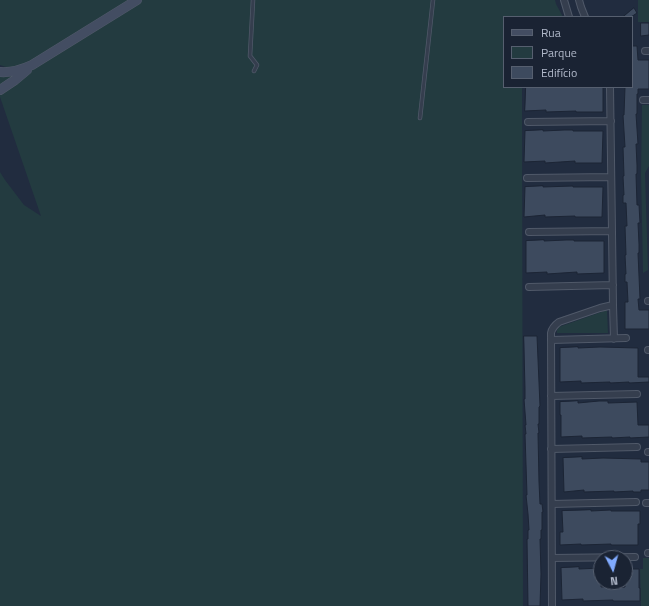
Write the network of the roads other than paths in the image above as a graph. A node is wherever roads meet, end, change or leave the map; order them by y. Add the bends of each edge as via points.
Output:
1 (137, 0) edge
2 (253, 0) edge
3 (433, 0) edge
4 (564, 0) edge
5 (579, 0) edge
6 (569, 16) edge
7 (585, 16) edge
8 (32, 65) junction
9 (254, 71) dead end
10 (0, 72) edge
11 (610, 88) edge
12 (0, 90) edge
13 (420, 118) dead end
14 (611, 121) junction
15 (528, 122) dead end
16 (611, 177) junction
17 (527, 178) dead end
18 (612, 231) junction
19 (529, 232) dead end
20 (612, 285) junction
21 (529, 287) dead end
22 (613, 305) junction
23 (614, 338) junction
24 (626, 338) dead end
25 (551, 340) junction
26 (637, 394) dead end
27 (551, 396) junction
28 (637, 447) dead end
29 (551, 449) junction
30 (636, 502) dead end
31 (552, 504) junction
32 (635, 557) dead end
33 (552, 558) junction
34 (552, 606) edge

1 - 8 street
2 - 9 lane via 250,56 256,64
3 - 13 lane
4 - 6 street
5 - 7 street
8 - 10 street via 15,72
8 - 12 street
11 - 14 street
14 - 15 street
14 - 16 street
16 - 17 street
16 - 18 street
18 - 19 street
18 - 20 street
20 - 21 street
20 - 22 street
22 - 23 street
22 - 25 street via 559,322 552,329
23 - 24 street
23 - 25 street
25 - 27 street
26 - 27 street
27 - 29 street
28 - 29 street
29 - 31 street
30 - 31 street
31 - 33 street
32 - 33 street
33 - 34 street

